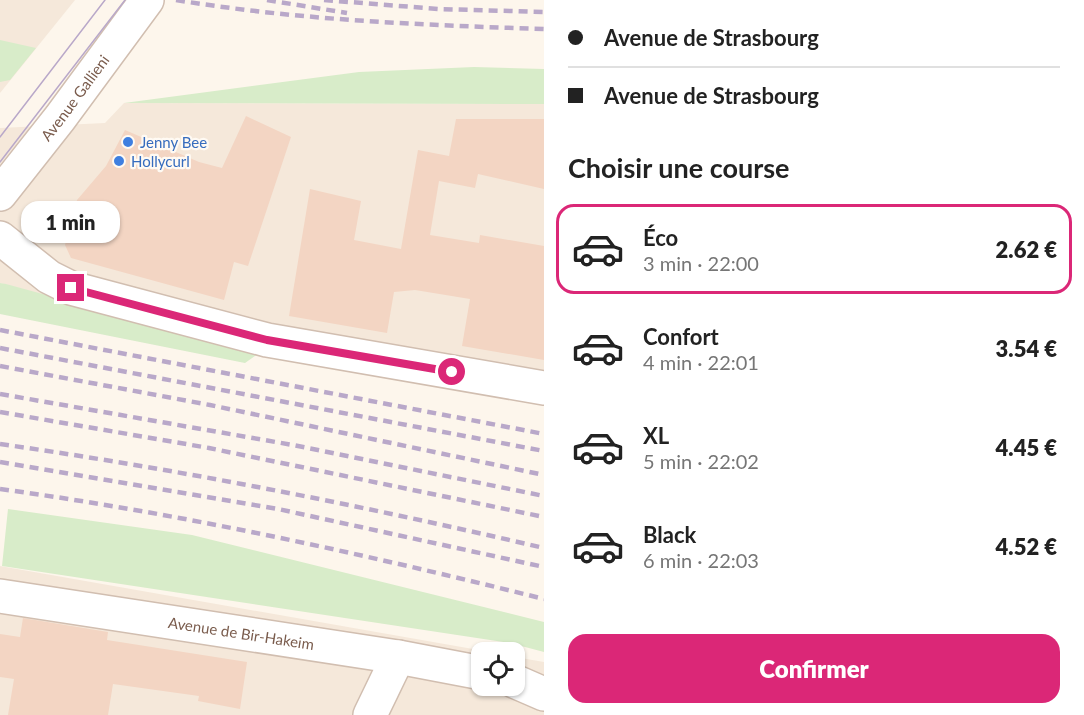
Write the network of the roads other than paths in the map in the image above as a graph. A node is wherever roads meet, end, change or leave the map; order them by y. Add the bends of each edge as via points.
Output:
1 (147, 0) edge
2 (0, 194) edge
3 (0, 238) edge
4 (544, 388) edge
5 (0, 596) edge
6 (398, 657) junction
7 (471, 672) edge
8 (525, 686) edge
9 (544, 694) edge
10 (370, 715) edge

1 - 2 street, Avenue Gallieni
3 - 4 street via 49,277 71,288 267,340
5 - 6 street, Avenue de Bir-Hakeim
6 - 7 street, Avenue de Bir-Hakeim
6 - 10 street
8 - 9 street

